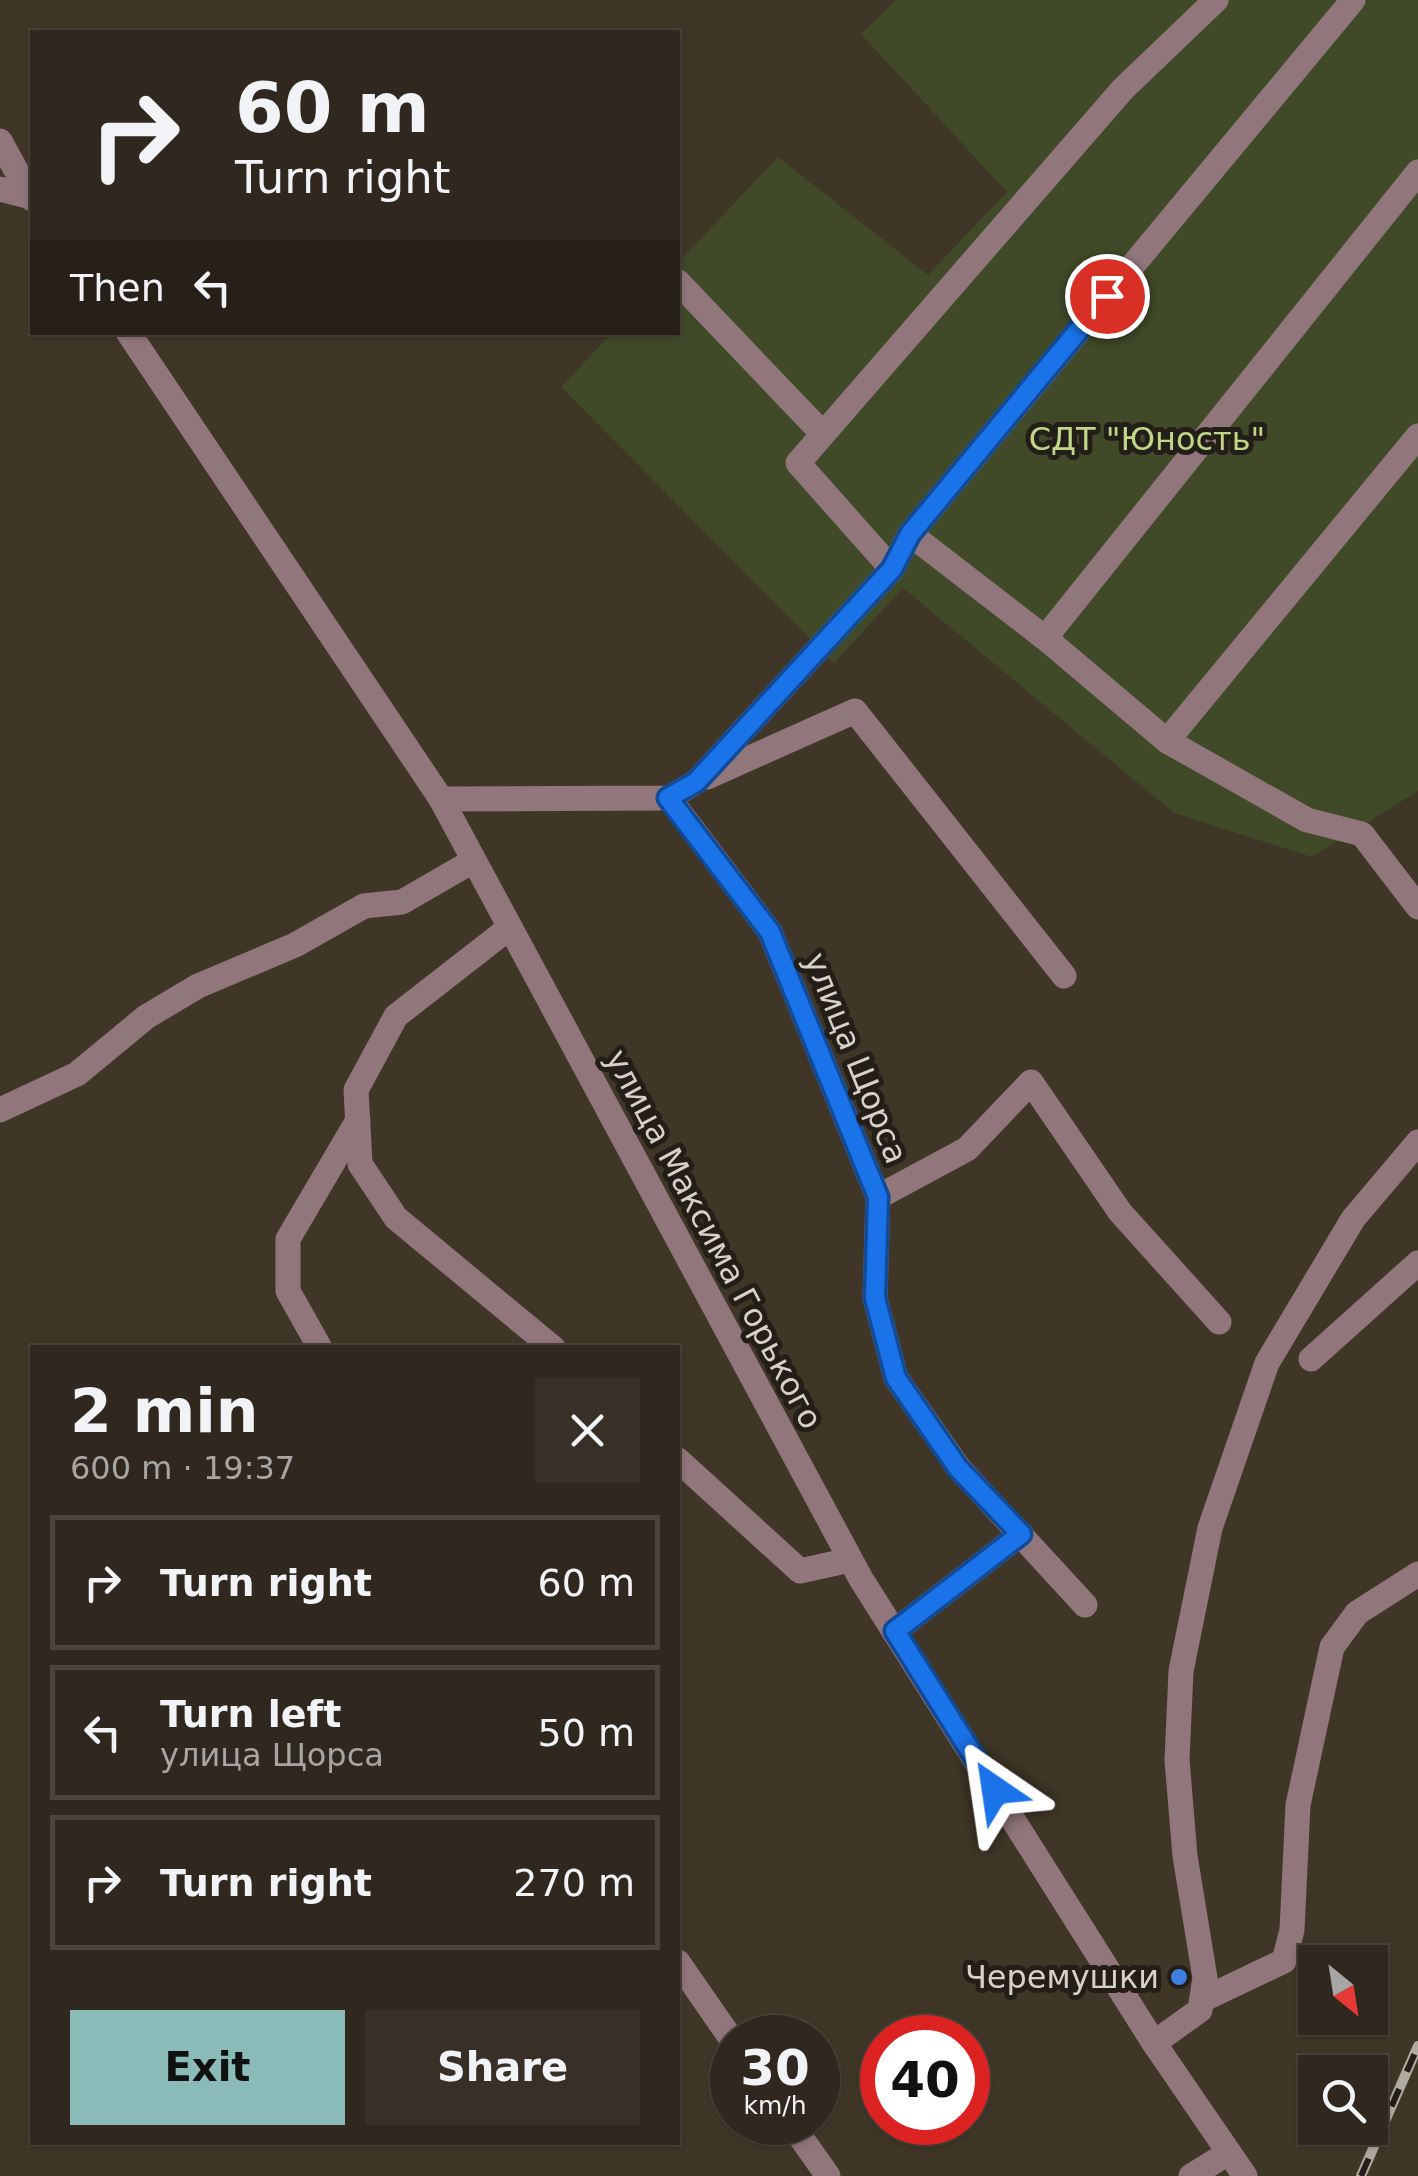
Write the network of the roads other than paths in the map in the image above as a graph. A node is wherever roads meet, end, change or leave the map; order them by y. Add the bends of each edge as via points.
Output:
1 (1216, 0) edge
2 (1354, 0) edge
3 (0, 141) edge
4 (1418, 172) edge
5 (0, 189) edge
6 (30, 194) edge
7 (30, 197) edge
8 (680, 284) edge
9 (130, 335) edge
10 (823, 434) junction
11 (1418, 436) edge
12 (910, 534) junction
13 (892, 569) junction
14 (1046, 638) junction
15 (1167, 741) junction
16 (696, 782) junction
17 (668, 798) junction
18 (441, 800) junction
19 (473, 861) junction
20 (1418, 907) edge
21 (508, 928) junction
22 (1064, 976) dead end
23 (0, 1110) edge
24 (358, 1120) junction
25 (1418, 1142) edge
26 (878, 1197) junction
27 (1418, 1263) edge
28 (1219, 1322) dead end
29 (318, 1345) edge
30 (549, 1345) edge
31 (1310, 1358) dead end
32 (680, 1462) edge
33 (1021, 1534) junction
34 (850, 1560) junction
35 (1418, 1574) edge
36 (1085, 1605) dead end
37 (895, 1631) junction
38 (680, 1965) edge
39 (1202, 2000) junction
40 (715, 2015) edge
41 (1154, 2043) junction
42 (806, 2145) edge
43 (1228, 2153) junction
44 (828, 2176) edge
45 (1191, 2176) edge
46 (1245, 2176) edge

1 - 10 street via 1123,89
2 - 12 street
3 - 6 street
4 - 14 street
5 - 7 street
8 - 10 street
9 - 18 street, улица Максима Горького
10 - 13 street via 798,463
11 - 15 street
12 - 13 street
12 - 14 street
13 - 16 street
14 - 15 street
15 - 20 street via 1307,820 1362,834
16 - 17 street
16 - 22 street via 855,710
17 - 18 street
17 - 26 street, улица Щорса via 770,932
18 - 19 street, улица Максима Горького
19 - 21 street, улица Максима Горького
19 - 23 street via 402,902 364,906 295,945 198,986 146,1017 78,1074
21 - 24 street via 396,1016 356,1090
21 - 34 street, улица Максима Горького
24 - 29 street via 288,1239 288,1291
24 - 30 street via 360,1164 396,1218
25 - 39 street via 1352,1219 1267,1364 1210,1528 1181,1671 1177,1760 1205,1978
26 - 28 street via 967,1149 1031,1082 1120,1212
26 - 33 street, улица Щорса via 875,1298 896,1378 958,1468
27 - 31 street
32 - 34 street via 800,1571
33 - 36 street, улица Щорса
33 - 37 street
34 - 37 street, улица Максима Горького
35 - 39 street via 1357,1613 1332,1647 1298,1805 1292,1930 1284,1960
37 - 41 street, улица Максима Горького
38 - 40 street
39 - 41 street via 1200,2010
41 - 43 street, улица Максима Горького
42 - 44 street
43 - 45 street
43 - 46 street, улица Максима Горького

